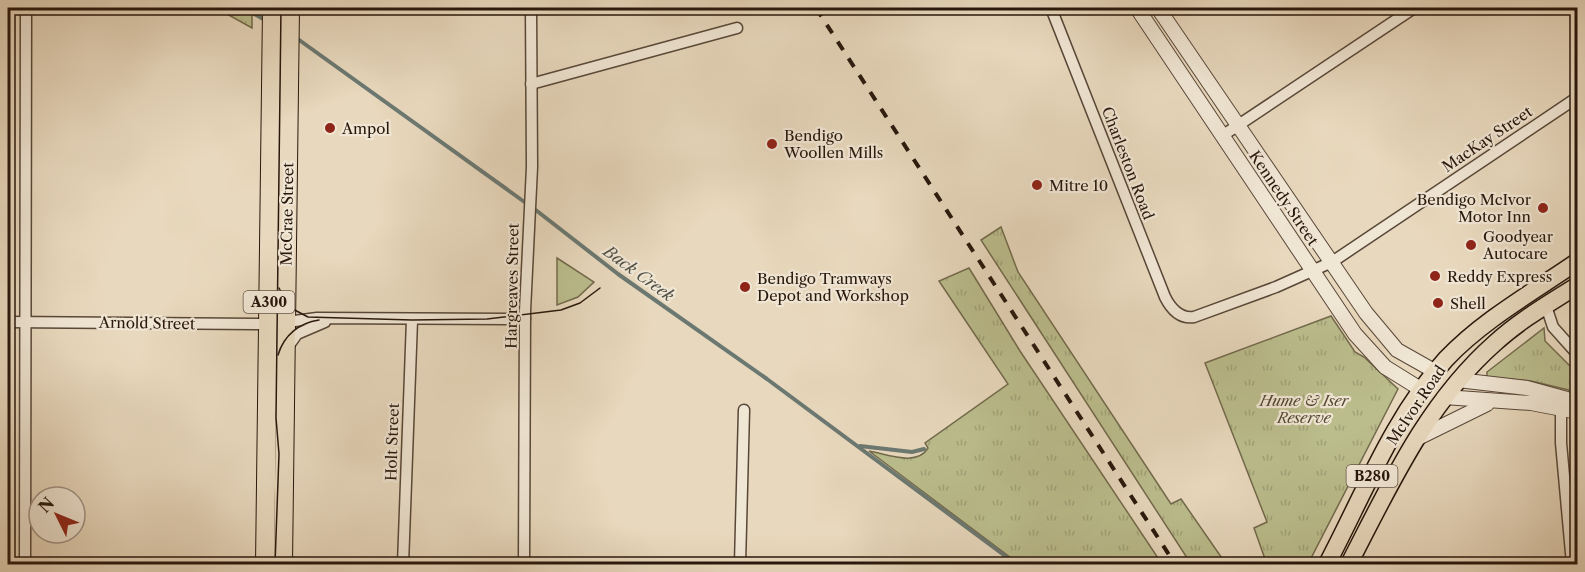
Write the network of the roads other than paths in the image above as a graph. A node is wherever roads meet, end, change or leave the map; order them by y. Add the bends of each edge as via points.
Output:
1 (26, 8) edge
2 (531, 8) edge
3 (1051, 8) edge
4 (1137, 8) edge
5 (1158, 8) edge
6 (1414, 8) edge
7 (281, 11) edge
8 (737, 28) dead end
9 (531, 84) junction
10 (1578, 97) edge
11 (1237, 126) junction
12 (1222, 136) junction
13 (1578, 261) edge
14 (1332, 262) junction
15 (1313, 271) junction
16 (1560, 273) junction
17 (1578, 275) edge
18 (1578, 285) edge
19 (1546, 306) junction
20 (1190, 318) joint
21 (334, 320) junction
22 (412, 320) junction
23 (525, 320) junction
24 (8, 322) edge
25 (25, 322) junction
26 (287, 322) junction
27 (268, 324) junction
28 (1578, 355) edge
29 (285, 356) junction
30 (1436, 372) junction
31 (1458, 380) junction
32 (1422, 390) junction
33 (1444, 397) junction
34 (1492, 402) junction
35 (1578, 402) edge
36 (1562, 409) junction
37 (744, 410) dead end
38 (1578, 412) edge
39 (1415, 440) junction
40 (25, 564) edge
41 (266, 564) edge
42 (283, 564) edge
43 (403, 564) edge
44 (524, 564) edge
45 (740, 564) edge
46 (1327, 564) edge
47 (1349, 564) edge
48 (1572, 564) edge

1 - 25 street
2 - 9 street, Hargreaves Street
3 - 20 street, Charleston Road via 1165,297 1172,309
4 - 12 street, Kennedy Street
5 - 11 street, Kennedy Street
6 - 11 street
7 - 26 highway, McCrae Street / A300 via 290,50
7 - 27 highway, McCrae Street / A300 via 272,39
8 - 9 street
9 - 23 street, Hargreaves Street via 532,167
10 - 14 street, MacKay Street
11 - 12 street
11 - 14 street, Kennedy Street
12 - 15 street, Kennedy Street
13 - 16 main road, McIvor Road / B280
14 - 15 street, MacKay Street
14 - 30 street, Kennedy Street via 1389,342 1406,357
15 - 20 street, MacKay Street
15 - 32 street, Kennedy Street via 1376,359
16 - 17 main road via 1568,281
16 - 30 main road, McIvor Road / B280 via 1485,325
18 - 19 main road, McIvor Road / B280
19 - 28 street via 1556,332
19 - 31 main road, McIvor Road / B280 via 1506,333
21 - 22 street
21 - 26 street
21 - 29 street via 297,334
22 - 23 street
22 - 43 street, Holt Street
23 - 44 street, Hargreaves Street
24 - 25 street, Arnold Street
25 - 27 street, Arnold Street
25 - 40 street
26 - 27 highway, Arnold Street
26 - 29 highway, McCrae Street / A300
27 - 41 highway, McCrae Street / A300
29 - 42 highway, McCrae Street / A300
30 - 31 main road
30 - 32 main road, McIvor Road / B280
31 - 33 main road, McIvor Road / B280
31 - 35 street via 1545,391
32 - 33 main road
32 - 46 main road, McIvor Road / B280 via 1379,462
33 - 34 street
33 - 39 main road, McIvor Road / B280
34 - 36 street
34 - 39 street
36 - 38 street
36 - 48 street via 1561,443
37 - 45 street
39 - 47 main road, McIvor Road / B280

